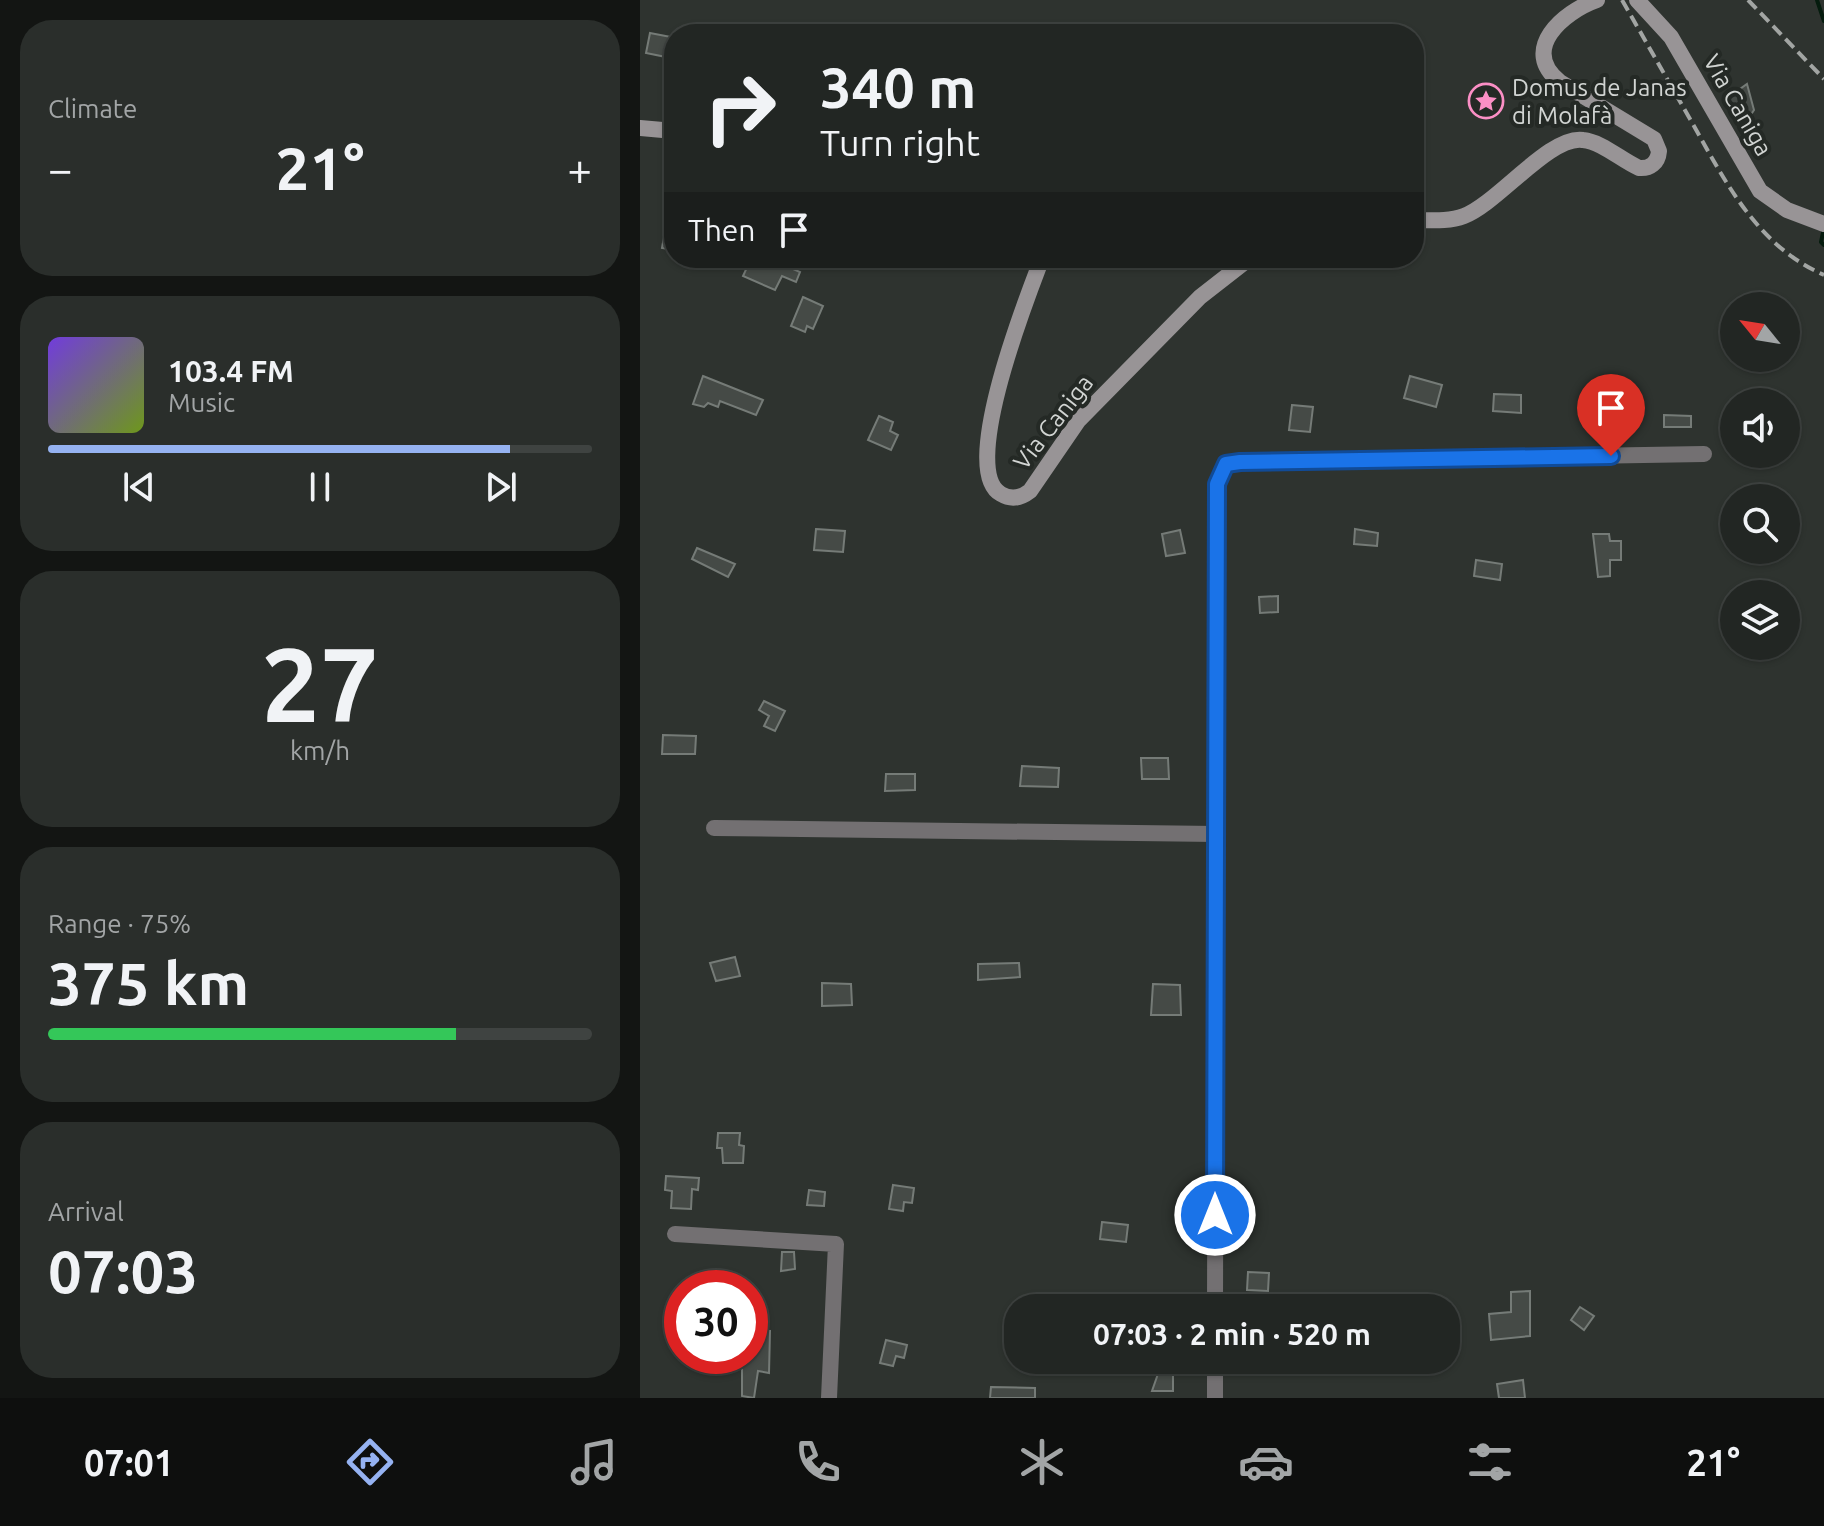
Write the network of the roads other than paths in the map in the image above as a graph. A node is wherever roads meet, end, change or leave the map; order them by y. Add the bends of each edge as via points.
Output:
1 (1597, 0) edge
2 (1637, 0) edge
3 (640, 128) edge
4 (664, 130) edge
5 (1424, 220) edge
6 (1817, 222) edge
7 (1038, 268) edge
8 (1237, 268) edge
9 (1704, 454) dead end
10 (714, 828) dead end
11 (1216, 834) junction
12 (675, 1234) dead end
13 (1215, 1294) edge
14 (1215, 1374) edge
15 (829, 1398) edge
16 (1215, 1398) edge

1 - 5 street via 1553,28 1545,45 1545,63 1560,82 1654,139 1659,148 1656,162 1639,168 1588,141 1571,140 1478,209 1452,220
2 - 6 street, Via Caniga via 1671,37 1760,191
3 - 4 street
7 - 8 street, Via Caniga via 1010,342 988,445 989,482 1007,497 1030,491 1078,421 1200,297
9 - 11 street via 1226,464 1217,484
10 - 11 street
11 - 13 street
12 - 15 street via 836,1244
14 - 16 street

